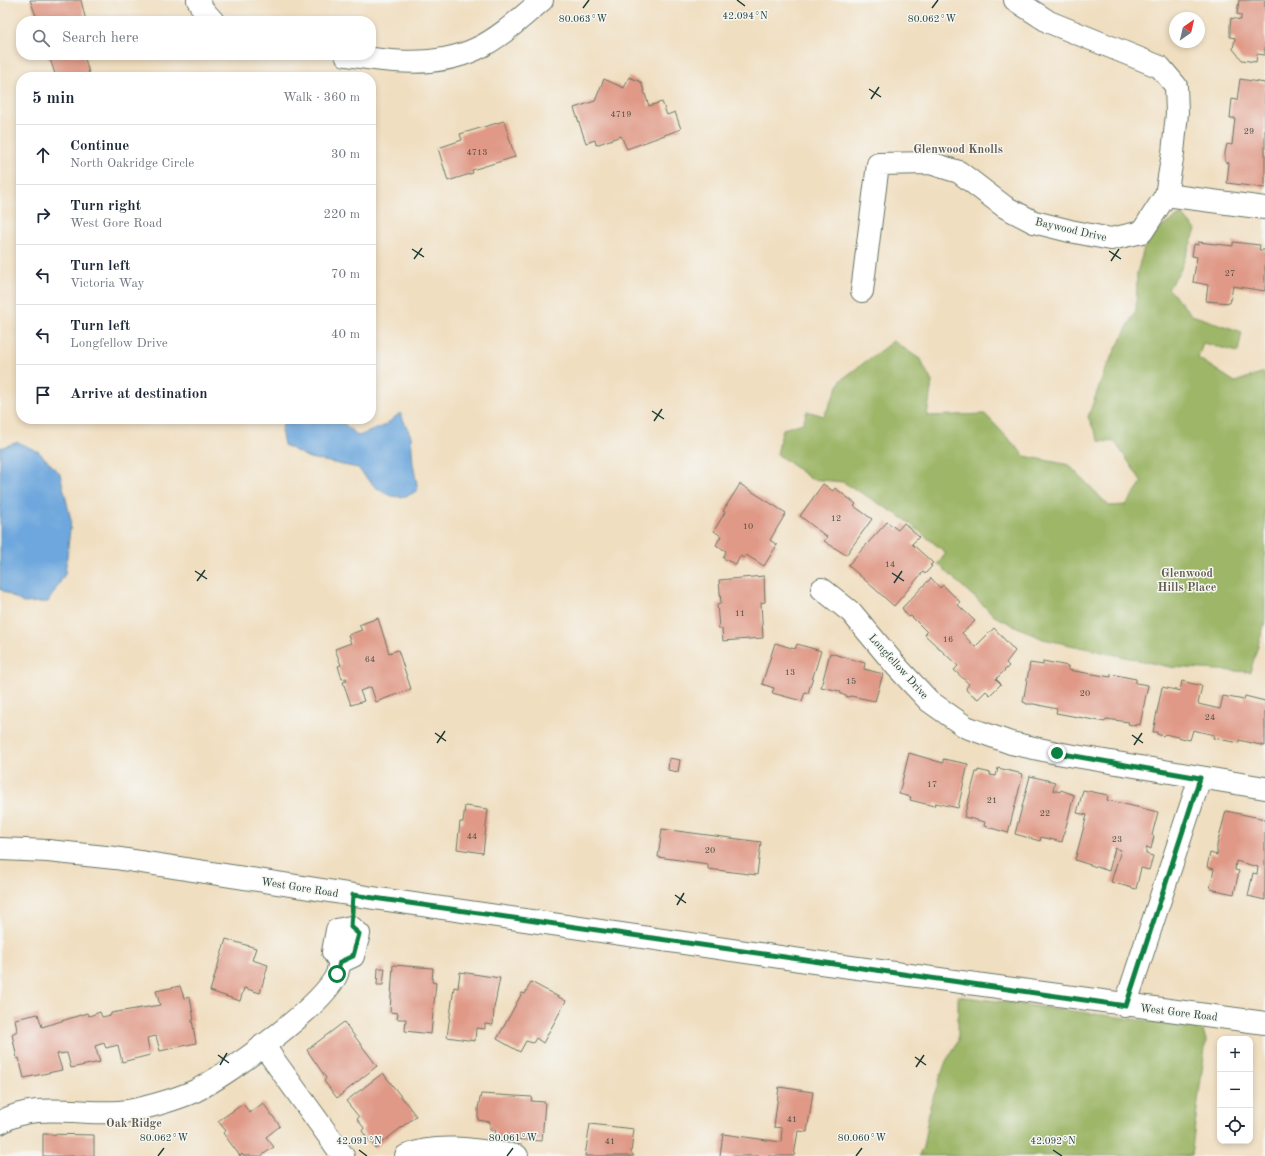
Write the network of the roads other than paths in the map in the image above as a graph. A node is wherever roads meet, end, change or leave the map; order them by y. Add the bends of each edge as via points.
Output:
1 (198, 0) edge
2 (542, 0) edge
3 (1014, 0) edge
4 (208, 16) edge
5 (376, 58) edge
6 (1166, 195) junction
7 (1265, 208) edge
8 (862, 291) dead end
9 (822, 589) dead end
10 (1200, 778) junction
11 (1265, 788) edge
12 (0, 849) edge
13 (353, 895) junction
14 (1126, 1006) junction
15 (1265, 1023) edge
16 (263, 1045) junction
17 (0, 1123) edge
18 (343, 1156) edge
19 (406, 1156) edge
20 (517, 1156) edge

1 - 4 street
2 - 5 street via 476,49 446,59 419,62
3 - 6 street, Baywood Drive via 1049,22 1160,67 1176,86 1177,113
6 - 7 street
6 - 8 street, Baywood Drive via 1142,232 1111,239 1034,222 1005,207 959,172 930,163 878,164
9 - 10 street, Longfellow Drive via 852,613 929,701 966,727 1011,743
10 - 11 street, Longfellow Drive
10 - 14 street
12 - 13 street, West Gore Road via 115,858
13 - 14 street, West Gore Road
13 - 16 street via 351,927 337,930 333,952 340,962 337,974 318,999
14 - 15 street, West Gore Road
16 - 17 street via 214,1081 160,1103 120,1112 49,1111 18,1114
16 - 18 street
19 - 20 street via 431,1148

